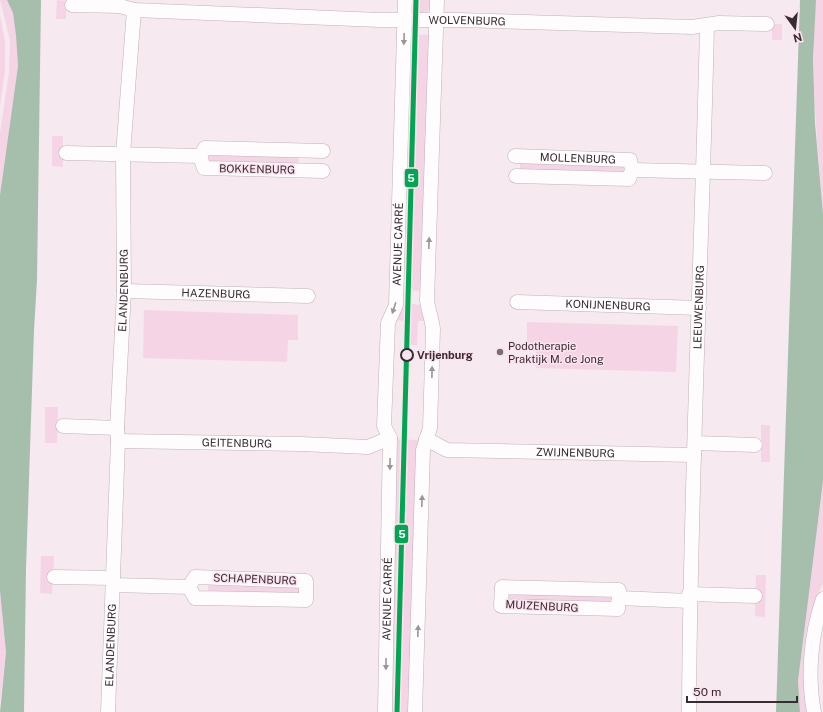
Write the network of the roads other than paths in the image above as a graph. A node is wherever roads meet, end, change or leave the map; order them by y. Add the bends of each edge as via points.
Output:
1 (405, 0) edge
2 (437, 0) edge
3 (72, 5) dead end
4 (134, 10) junction
5 (404, 20) junction
6 (436, 20) junction
7 (768, 24) dead end
8 (707, 25) junction
9 (323, 151) dead end
10 (66, 153) dead end
11 (123, 154) junction
12 (200, 156) junction
13 (515, 156) dead end
14 (632, 170) junction
15 (323, 171) dead end
16 (704, 172) junction
17 (765, 173) dead end
18 (516, 176) dead end
19 (124, 291) junction
20 (308, 296) dead end
21 (517, 302) dead end
22 (699, 308) junction
23 (62, 426) dead end
24 (118, 434) junction
25 (390, 438) junction
26 (426, 439) junction
27 (755, 445) dead end
28 (695, 449) junction
29 (54, 576) dead end
30 (113, 582) junction
31 (189, 587) junction
32 (755, 596) dead end
33 (689, 597) junction
34 (618, 598) junction
35 (823, 599) edge
36 (108, 712) edge
37 (385, 712) edge
38 (415, 712) edge
39 (689, 712) edge
40 (814, 712) edge

1 - 5 street, AVENUE CARRÉ
2 - 6 street
3 - 4 street, WOLVENBURG via 120,6
4 - 5 street, WOLVENBURG
4 - 11 street, ELANDENBURG
5 - 6 street, WOLVENBURG
5 -> 25 street, AVENUE CARRÉ via 396,305 388,323 384,426
6 - 8 street, WOLVENBURG via 692,27
26 -> 6 street via 430,428 433,329 427,300
7 - 8 street, WOLVENBURG via 719,22
8 - 16 street, LEEUWENBURG
9 - 12 street, BOKKENBURG via 205,148
10 - 11 street
11 - 12 street, BOKKENBURG
11 - 19 street, ELANDENBURG
12 - 15 street, BOKKENBURG via 204,168
13 - 14 street, MOLLENBURG via 630,160
14 - 16 street, MOLLENBURG
14 - 18 street, MOLLENBURG via 629,179
16 - 17 street
16 - 22 street, LEEUWENBURG
19 - 20 street, HAZENBURG
19 - 24 street, ELANDENBURG
21 - 22 street, KONIJNENBURG
22 - 28 street, LEEUWENBURG
23 - 24 street
24 - 25 street, GEITENBURG via 356,447 368,447
24 - 30 street, ELANDENBURG
25 -> 37 street, AVENUE CARRÉ
26 - 28 street, ZWIJNENBURG via 447,450
38 -> 26 street
27 - 28 street
28 - 33 street, LEEUWENBURG
29 - 30 street
30 - 31 street
30 - 36 street, ELANDENBURG
31 - 31 street, SCHAPENBURG via 195,598 306,600 306,581 195,577
32 - 33 street
33 - 34 street
33 - 39 street, LEEUWENBURG
34 - 34 street, MUIZENBURG via 618,609 501,606 502,587 619,590
35 - 40 street via 813,639 811,670

